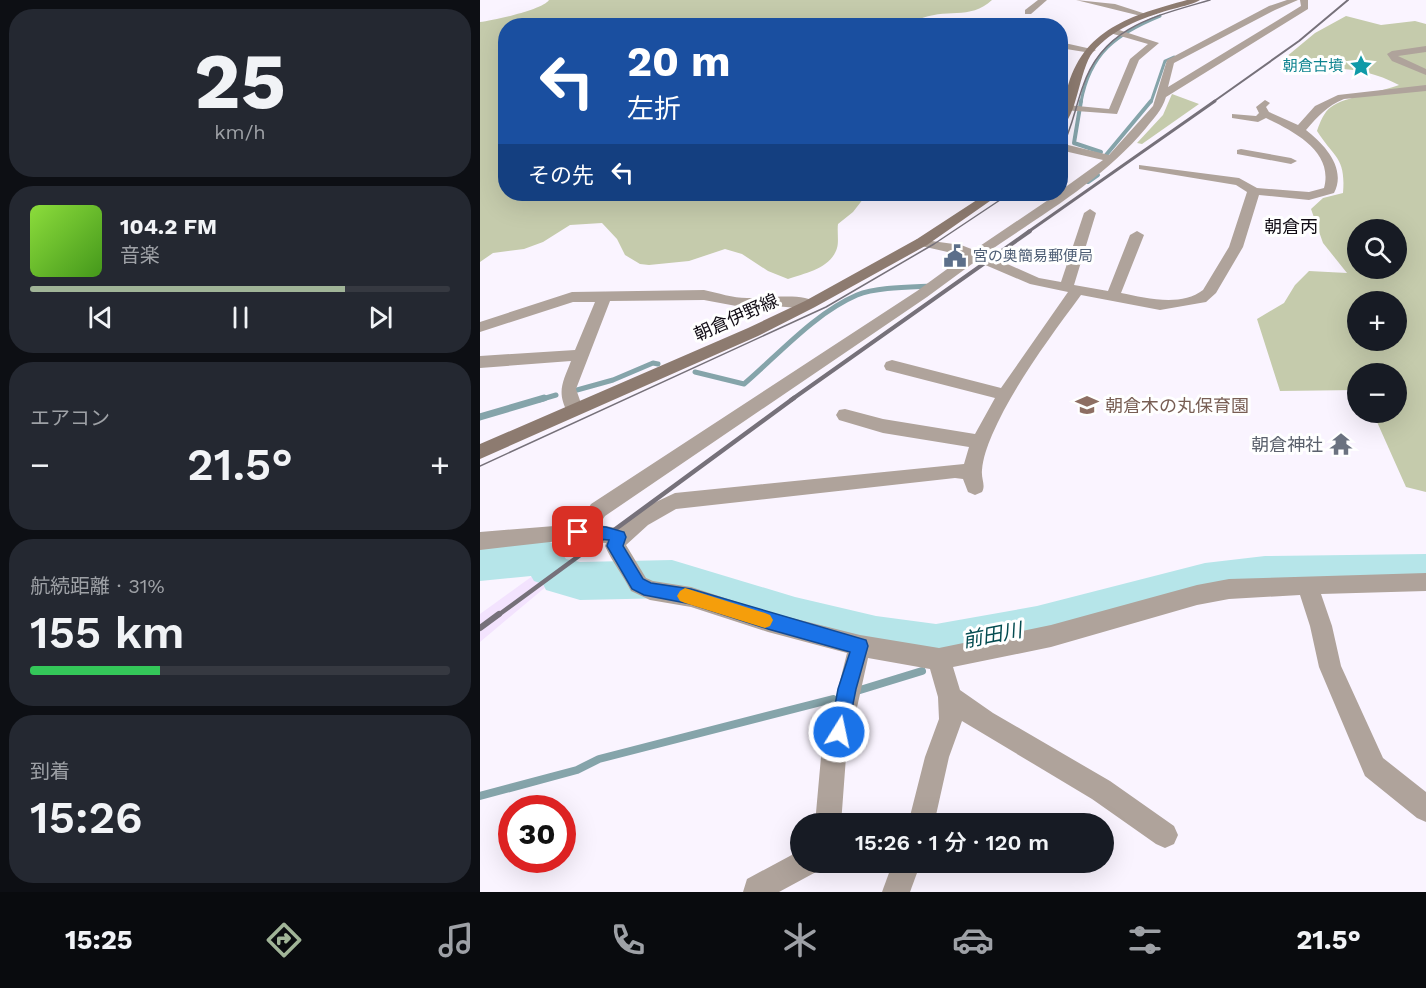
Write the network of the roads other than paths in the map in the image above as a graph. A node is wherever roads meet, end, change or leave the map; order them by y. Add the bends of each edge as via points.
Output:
1 (1043, 0) edge
2 (1080, 0) edge
3 (1196, 0) edge
4 (1294, 0) edge
5 (1304, 0) edge
6 (1028, 12) dead end
7 (1144, 15) junction
8 (1113, 31) junction
9 (1068, 46) edge
10 (1426, 49) edge
11 (1091, 50) junction
12 (1426, 72) edge
13 (1359, 87) dead end
14 (1426, 88) edge
15 (1162, 95) junction
16 (1341, 98) junction
17 (1068, 101) edge
18 (1068, 116) edge
19 (1236, 116) dead end
20 (1300, 130) junction
21 (1068, 148) edge
22 (1112, 159) junction
23 (1290, 161) dead end
24 (1241, 163) junction
25 (1143, 167) dead end
26 (1254, 190) junction
27 (1068, 192) edge
28 (984, 201) edge
29 (1056, 201) edge
30 (1090, 213) dead end
31 (1137, 235) dead end
32 (922, 242) junction
33 (979, 256) junction
34 (1072, 289) junction
35 (604, 297) junction
36 (1112, 298) junction
37 (810, 304) junction
38 (480, 327) edge
39 (581, 354) junction
40 (480, 362) edge
41 (892, 366) dead end
42 (1006, 395) junction
43 (574, 409) junction
44 (845, 415) dead end
45 (980, 442) junction
46 (480, 452) edge
47 (584, 532) junction
48 (618, 537) junction
49 (480, 541) edge
50 (1426, 582) edge
51 (1308, 585) junction
52 (860, 646) junction
53 (939, 659) junction
54 (950, 697) junction
55 (1426, 809) edge
56 (828, 813) edge
57 (924, 813) edge
58 (1165, 835) dead end
59 (790, 871) edge
60 (903, 873) edge
61 (757, 892) edge
62 (896, 892) edge

1 - 6 street
2 - 7 street
3 - 7 main road
4 - 15 street via 1170,62
5 - 15 street via 1305,7
7 - 8 main road
8 - 11 main road
8 - 18 street via 1155,44 1135,59 1113,112
9 - 11 street
10 - 12 street via 1392,54 1395,59
11 - 17 main road via 1079,66
13 - 16 street
14 - 16 street
15 - 22 street via 1158,107
16 - 20 street via 1322,106
19 - 20 street via 1258,119 1265,109
20 - 26 street via 1324,152 1332,179 1330,190 1310,196
21 - 22 street
22 - 27 street
23 - 24 street
24 - 25 street
24 - 26 street
26 - 36 street via 1236,247 1205,297 1160,305
28 - 32 main road, 朝倉伊野線
29 - 33 street
30 - 34 street
31 - 36 street
32 - 33 street
32 - 37 main road, 朝倉伊野線
33 - 34 street via 1035,281
33 - 47 street via 598,510
34 - 36 street
34 - 42 street
35 - 37 street via 704,296 747,303
35 - 38 street via 572,297
35 - 39 street
37 - 43 main road, 朝倉伊野線
39 - 40 street
39 - 43 street via 568,389
41 - 42 street
42 - 45 street
43 - 46 main road, 朝倉伊野線
44 - 45 street via 883,426
45 - 48 street via 973,480 955,471 675,501 660,506
47 - 48 street
47 - 49 street
48 - 52 street via 615,546 636,580 650,590 691,597
50 - 51 street
51 - 53 street via 1229,589 1197,595 1051,636
51 - 55 street via 1330,667 1374,767
52 - 53 street
52 - 56 street via 847,689 827,797
53 - 54 street
54 - 57 street via 951,719
54 - 58 street via 984,722 1101,790
59 - 61 street
60 - 62 street

